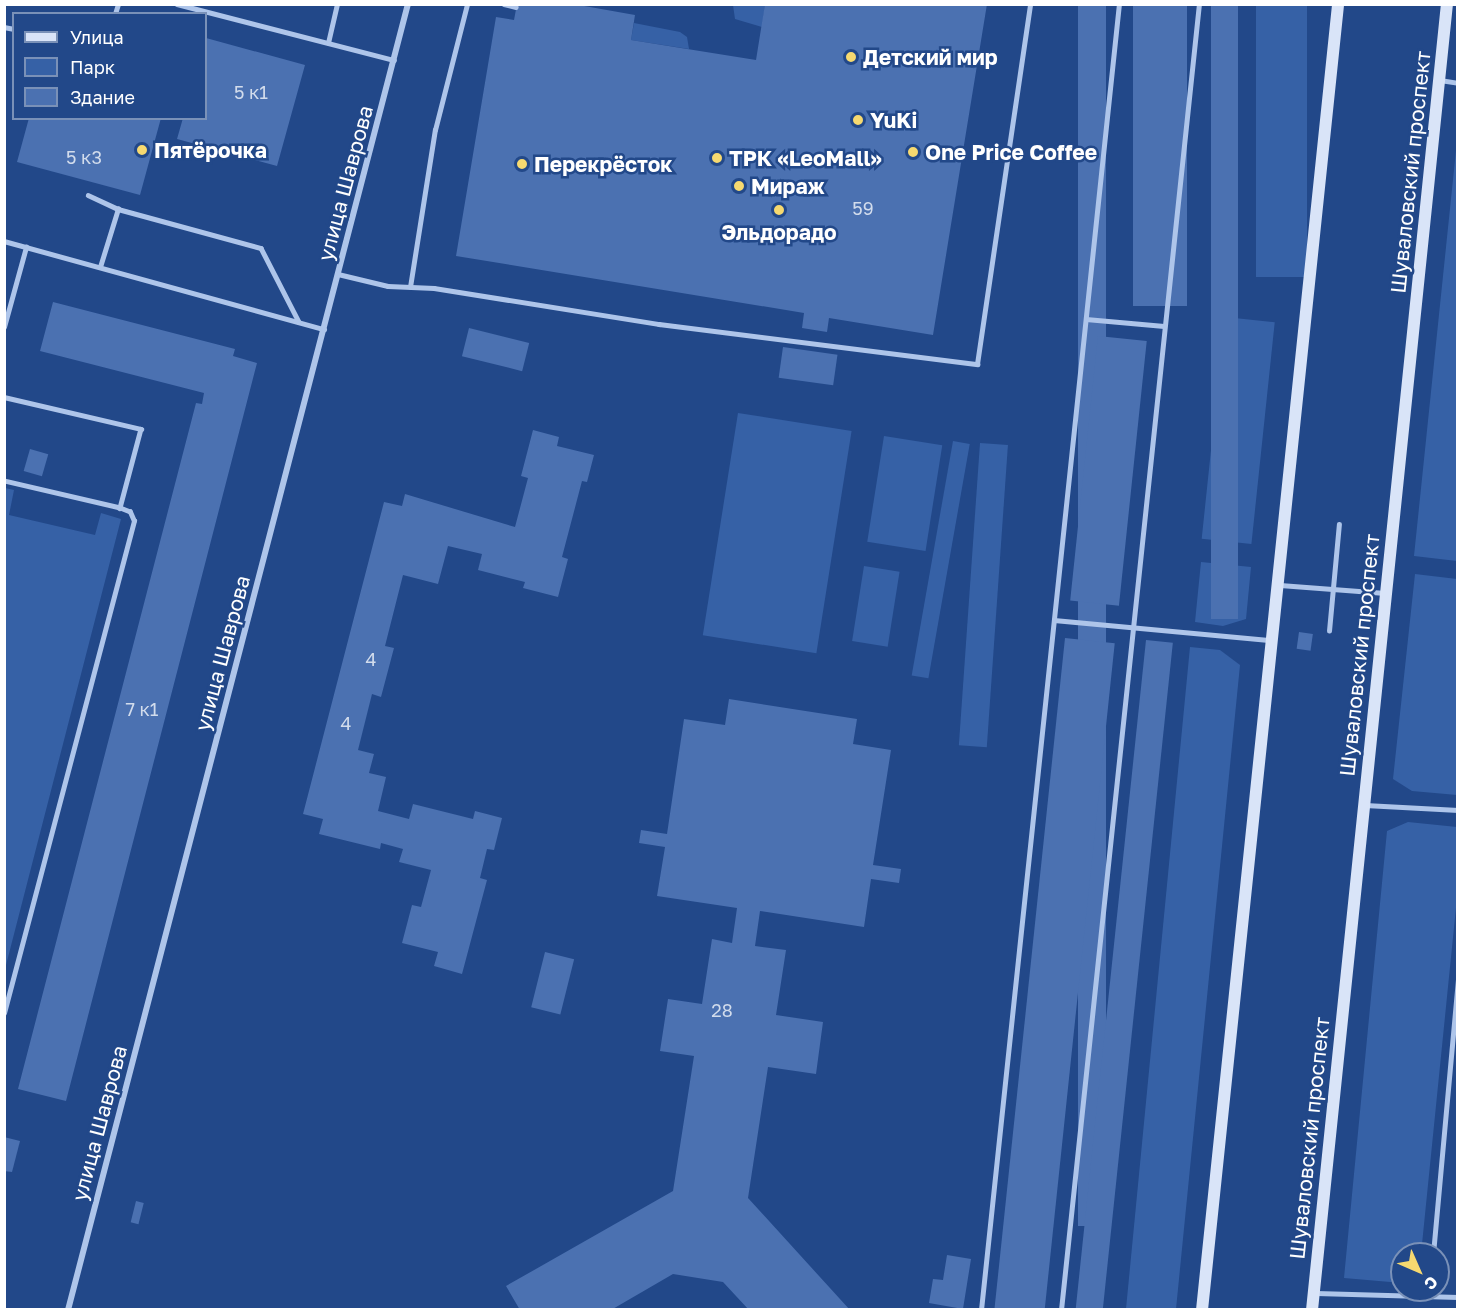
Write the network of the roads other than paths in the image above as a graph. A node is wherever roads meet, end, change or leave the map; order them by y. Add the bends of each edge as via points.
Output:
1 (177, 4) edge
2 (337, 4) edge
3 (408, 4) edge
4 (467, 4) edge
5 (504, 4) edge
6 (1030, 4) edge
7 (1119, 4) edge
8 (1198, 4) edge
9 (1338, 4) edge
10 (1447, 4) edge
11 (516, 7) dead end
12 (328, 43) junction
13 (394, 60) junction
14 (1440, 80) junction
15 (1458, 83) edge
16 (88, 195) dead end
17 (117, 208) junction
18 (4, 241) edge
19 (26, 247) junction
20 (100, 267) junction
21 (338, 274) junction
22 (410, 287) junction
23 (1086, 319) junction
24 (299, 322) junction
25 (1164, 326) junction
26 (4, 327) edge
27 (324, 329) junction
28 (4, 397) edge
29 (4, 481) edge
30 (120, 508) junction
31 (1339, 524) dead end
32 (1280, 585) junction
33 (1333, 589) junction
34 (1385, 593) junction
35 (1054, 620) junction
36 (1132, 627) junction
37 (1329, 631) dead end
38 (1274, 640) junction
39 (1362, 805) junction
40 (1458, 810) edge
41 (1458, 980) edge
42 (4, 1013) edge
43 (1434, 1242) edge
44 (1313, 1292) junction
45 (1390, 1296) edge
46 (68, 1310) edge
47 (981, 1310) edge
48 (1061, 1310) edge
49 (1203, 1310) edge
50 (1312, 1310) edge

1 - 12 lane
2 - 12 lane
3 - 13 street, улица Шаврова
4 - 22 lane via 435,130
5 - 11 lane
6 - 22 lane via 977,364 659,324
7 - 23 lane
8 - 25 lane
9 - 32 main road
10 - 14 main road, Шуваловский проспект
12 - 13 lane
13 - 21 street, улица Шаврова
14 - 15 lane
14 - 34 main road, Шуваловский проспект
16 - 17 lane
17 - 20 lane
17 - 24 lane via 261,248
18 - 19 lane
19 - 20 lane
19 - 26 lane
20 - 24 lane
21 - 22 lane
21 - 27 street, улица Шаврова
23 - 25 lane
23 - 35 lane
24 - 27 lane
25 - 36 lane
27 - 46 street, улица Шаврова
28 - 30 lane via 141,429
29 - 30 lane
30 - 42 lane via 130,512 134,521
31 - 33 lane
32 - 33 lane
32 - 38 main road
33 - 34 lane
33 - 37 lane
34 - 39 main road, Шуваловский проспект
35 - 36 lane
35 - 47 lane
36 - 38 lane
36 - 48 lane
38 - 49 main road
39 - 40 lane
39 - 44 main road, Шуваловский проспект
41 - 43 lane
44 - 45 lane
44 - 50 main road, Шуваловский проспект

